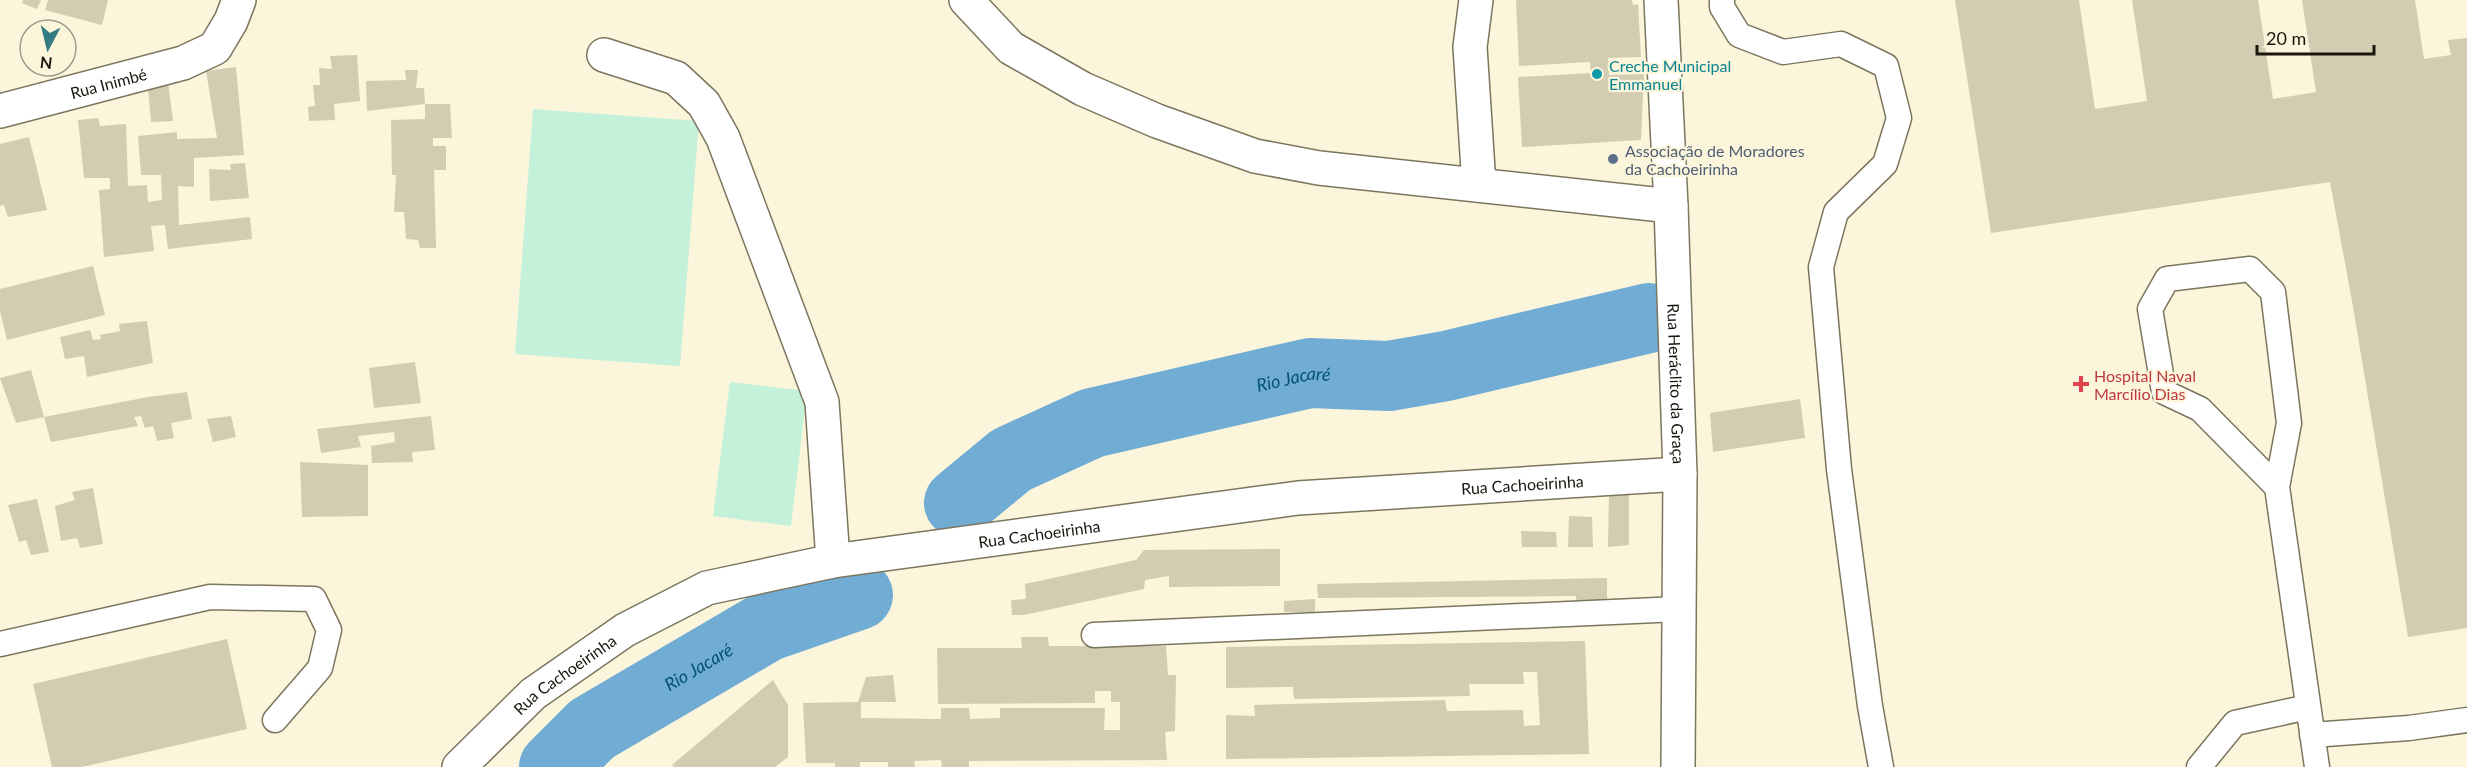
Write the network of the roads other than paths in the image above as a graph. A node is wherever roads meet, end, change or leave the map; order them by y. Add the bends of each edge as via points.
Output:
1 (239, 0) edge
2 (966, 0) edge
3 (1476, 0) edge
4 (1661, 0) edge
5 (1722, 0) edge
6 (604, 56) dead end
7 (0, 111) edge
8 (1479, 184) junction
9 (1671, 206) junction
10 (1680, 474) junction
11 (2277, 487) junction
12 (833, 561) junction
13 (1679, 609) junction
14 (1094, 635) dead end
15 (0, 644) edge
16 (2308, 707) junction
17 (275, 720) dead end
18 (2467, 720) edge
19 (2312, 735) junction
20 (459, 767) edge
21 (1678, 767) edge
22 (1881, 767) edge
23 (2199, 767) edge
24 (2317, 767) edge

1 - 7 street, Rua Inimbé via 215,48 183,63
2 - 8 street via 1011,48 1083,89 1157,122 1256,156 1319,168
3 - 8 street via 1470,47
4 - 9 street, Rua Heráclito da Graça
5 - 22 lane via 1722,8 1739,35 1783,52 1841,44 1886,66 1899,118 1885,164 1836,212 1821,267 1839,469
6 - 12 street via 676,78 704,104 723,138 822,402
8 - 9 street
9 - 10 street, Rua Heráclito da Graça
10 - 12 street, Rua Cachoeirinha via 1298,498
10 - 13 street, Rua Heráclito da Graça
11 - 11 lane via 2289,423 2273,292 2250,269 2167,279 2150,309 2164,392 2200,409
11 - 16 lane
12 - 20 street, Rua Cachoeirinha via 707,588 625,630 533,694
13 - 14 lane
13 - 21 street, Rua Heráclito da Graça
15 - 17 lane via 210,597 314,599 329,630 320,668
16 - 19 lane
16 - 23 lane via 2235,723
18 - 19 lane
19 - 24 lane

